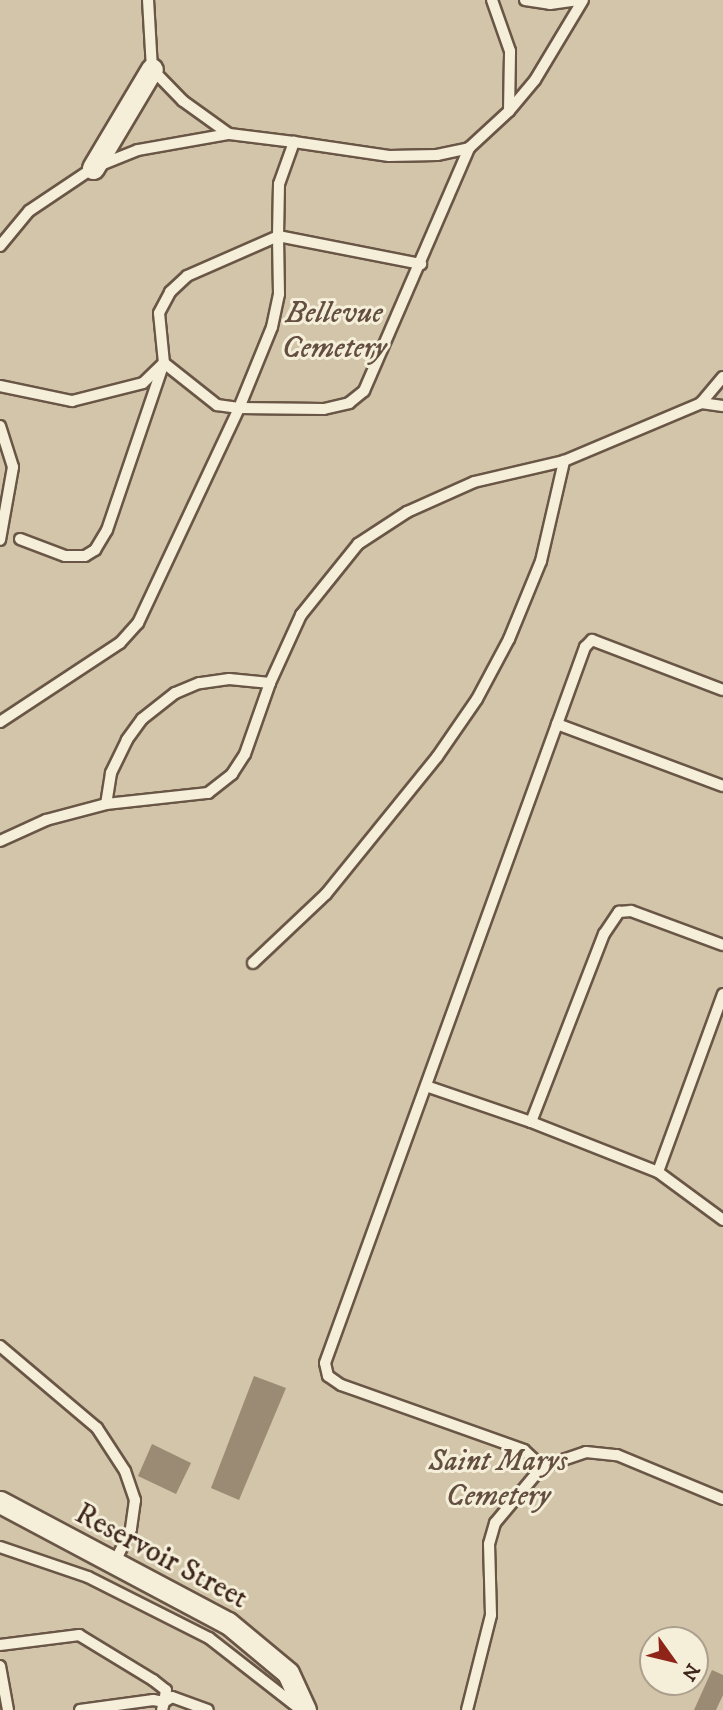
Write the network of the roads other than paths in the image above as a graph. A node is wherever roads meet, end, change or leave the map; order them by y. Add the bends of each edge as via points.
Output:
1 (148, 0) edge
2 (492, 0) edge
3 (526, 0) edge
4 (578, 0) edge
5 (583, 0) edge
6 (152, 69) junction
7 (509, 111) junction
8 (229, 134) junction
9 (294, 142) junction
10 (469, 148) junction
11 (93, 168) junction
12 (278, 236) junction
13 (0, 246) edge
14 (421, 264) junction
15 (164, 363) junction
16 (723, 377) edge
17 (0, 386) edge
18 (701, 403) junction
19 (723, 406) edge
20 (240, 408) junction
21 (0, 426) edge
22 (564, 461) junction
23 (20, 539) dead end
24 (0, 540) edge
25 (270, 683) junction
26 (723, 690) edge
27 (0, 722) edge
28 (557, 724) junction
29 (723, 786) edge
30 (106, 804) junction
31 (0, 841) edge
32 (723, 945) edge
33 (253, 963) dead end
34 (723, 994) edge
35 (426, 1086) junction
36 (531, 1122) junction
37 (658, 1172) junction
38 (723, 1220) edge
39 (0, 1346) edge
40 (542, 1467) junction
41 (723, 1499) edge
42 (0, 1502) edge
43 (0, 1547) edge
44 (114, 1565) junction
45 (0, 1645) edge
46 (0, 1666) edge
47 (163, 1706) edge
48 (8, 1710) edge
49 (80, 1710) edge
50 (208, 1710) edge
51 (303, 1710) edge
52 (467, 1710) edge

1 - 6 lane
2 - 7 lane via 510,51
3 - 4 lane via 550,4
5 - 7 lane via 535,80
6 - 8 lane via 183,100
6 - 11 street
7 - 10 lane
8 - 9 lane
8 - 11 lane via 138,150
9 - 10 lane via 389,156 437,155
9 - 12 lane via 279,184
10 - 14 lane
11 - 13 lane via 29,211
12 - 14 lane
12 - 15 lane via 187,276 170,292 159,313
12 - 20 lane via 279,294 272,327
14 - 20 lane via 376,372 349,403 324,409
15 - 17 lane via 143,383 72,401
15 - 20 lane via 217,405
15 - 23 lane via 107,530 94,551 65,556
16 - 18 lane
18 - 19 lane
18 - 22 lane
20 - 27 lane via 138,623 120,643
21 - 24 lane via 13,467
22 - 25 lane via 474,482 407,512 358,544 301,615
22 - 33 lane via 541,561 509,639 477,699 438,757 326,894
25 - 30 lane via 245,754 232,774 208,793
25 - 30 lane via 229,679 199,683 175,693 142,719 127,740 111,773
26 - 28 lane via 592,640 573,674
28 - 29 lane
28 - 35 lane
30 - 31 lane via 46,820
32 - 36 lane via 631,911 619,912 604,934
34 - 37 lane
35 - 36 lane
35 - 40 lane via 325,1363 328,1376 524,1450
36 - 37 lane
37 - 38 lane
39 - 44 lane via 97,1429 125,1471 135,1500 131,1528
40 - 41 lane via 586,1452 617,1455
40 - 52 lane via 495,1523 489,1544 492,1615
42 - 44 street, Reservoir Street
43 - 51 lane via 88,1577 209,1638
44 - 51 street, Reservoir Street via 228,1623 288,1673
45 - 47 lane via 79,1635 166,1690
46 - 48 lane
47 - 49 lane
47 - 50 lane via 172,1697

